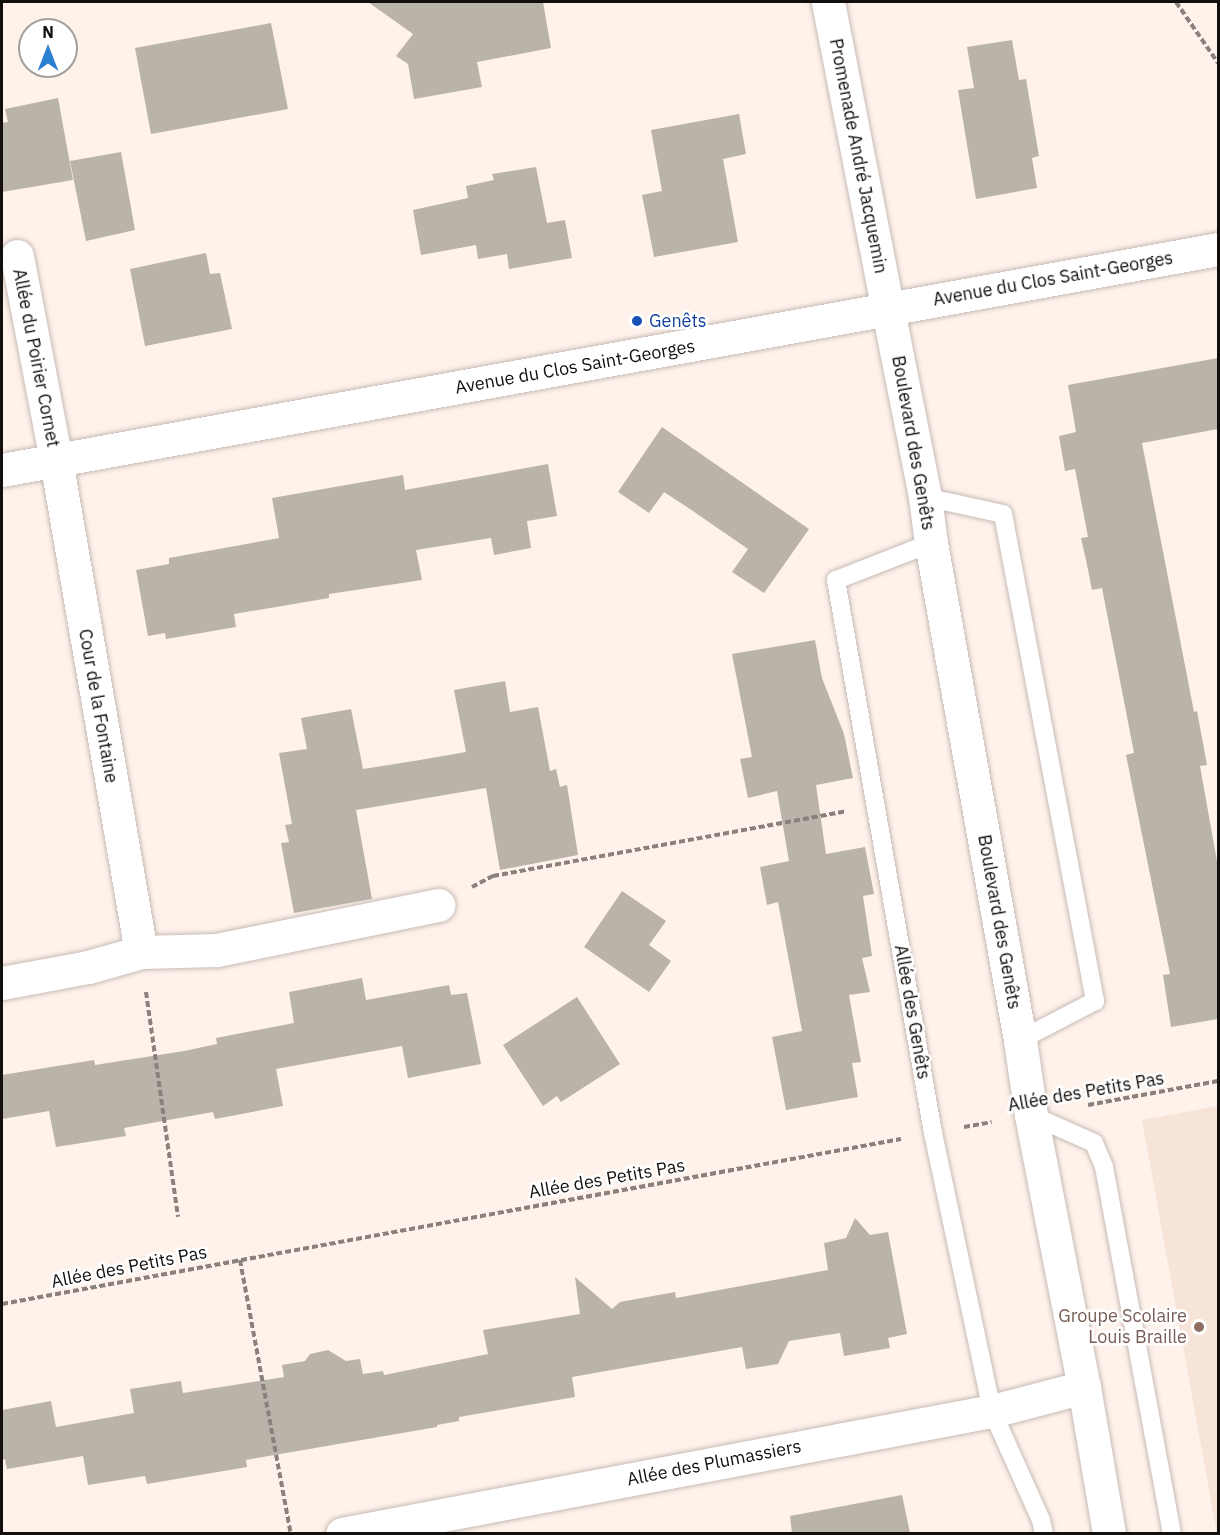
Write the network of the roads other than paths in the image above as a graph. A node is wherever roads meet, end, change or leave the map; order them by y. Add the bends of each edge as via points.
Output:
1 (828, 2) edge
2 (1218, 249) edge
3 (17, 256) dead end
4 (888, 310) junction
5 (56, 460) junction
6 (2, 470) edge
7 (925, 497) junction
8 (931, 543) junction
9 (438, 905) road end
10 (141, 952) junction
11 (2, 983) edge
12 (1020, 1041) junction
13 (1031, 1115) junction
14 (1084, 1387) junction
15 (992, 1411) junction
16 (342, 1533) edge
17 (1044, 1533) edge
18 (1108, 1533) edge
19 (1172, 1533) edge

1 - 4 street, Promenade André Jacquemin
2 - 4 street, Avenue du Clos Saint-Georges
3 - 5 street, Allée du Poirier Cornet
4 - 5 street, Avenue du Clos Saint-Georges
4 - 7 street, Boulevard des Genêts
5 - 6 street, Avenue du Clos Saint-Georges
5 - 10 street, Cour de la Fontaine
7 - 8 street, Boulevard des Genêts
7 - 12 lane via 1002,514 1095,1000
8 - 12 street, Boulevard des Genêts
8 - 15 lane, Allée des Genêts via 836,580 933,1133
9 - 10 street via 217,950
10 - 11 street via 88,967
12 - 13 street, Boulevard des Genêts
13 - 14 street, Boulevard des Genêts
13 - 19 lane via 1094,1143 1104,1167
14 - 15 street, Allée des Plumassiers
14 - 18 street, Boulevard des Genêts
15 - 16 street, Allée des Plumassiers
15 - 17 lane, Allée des Genêts

